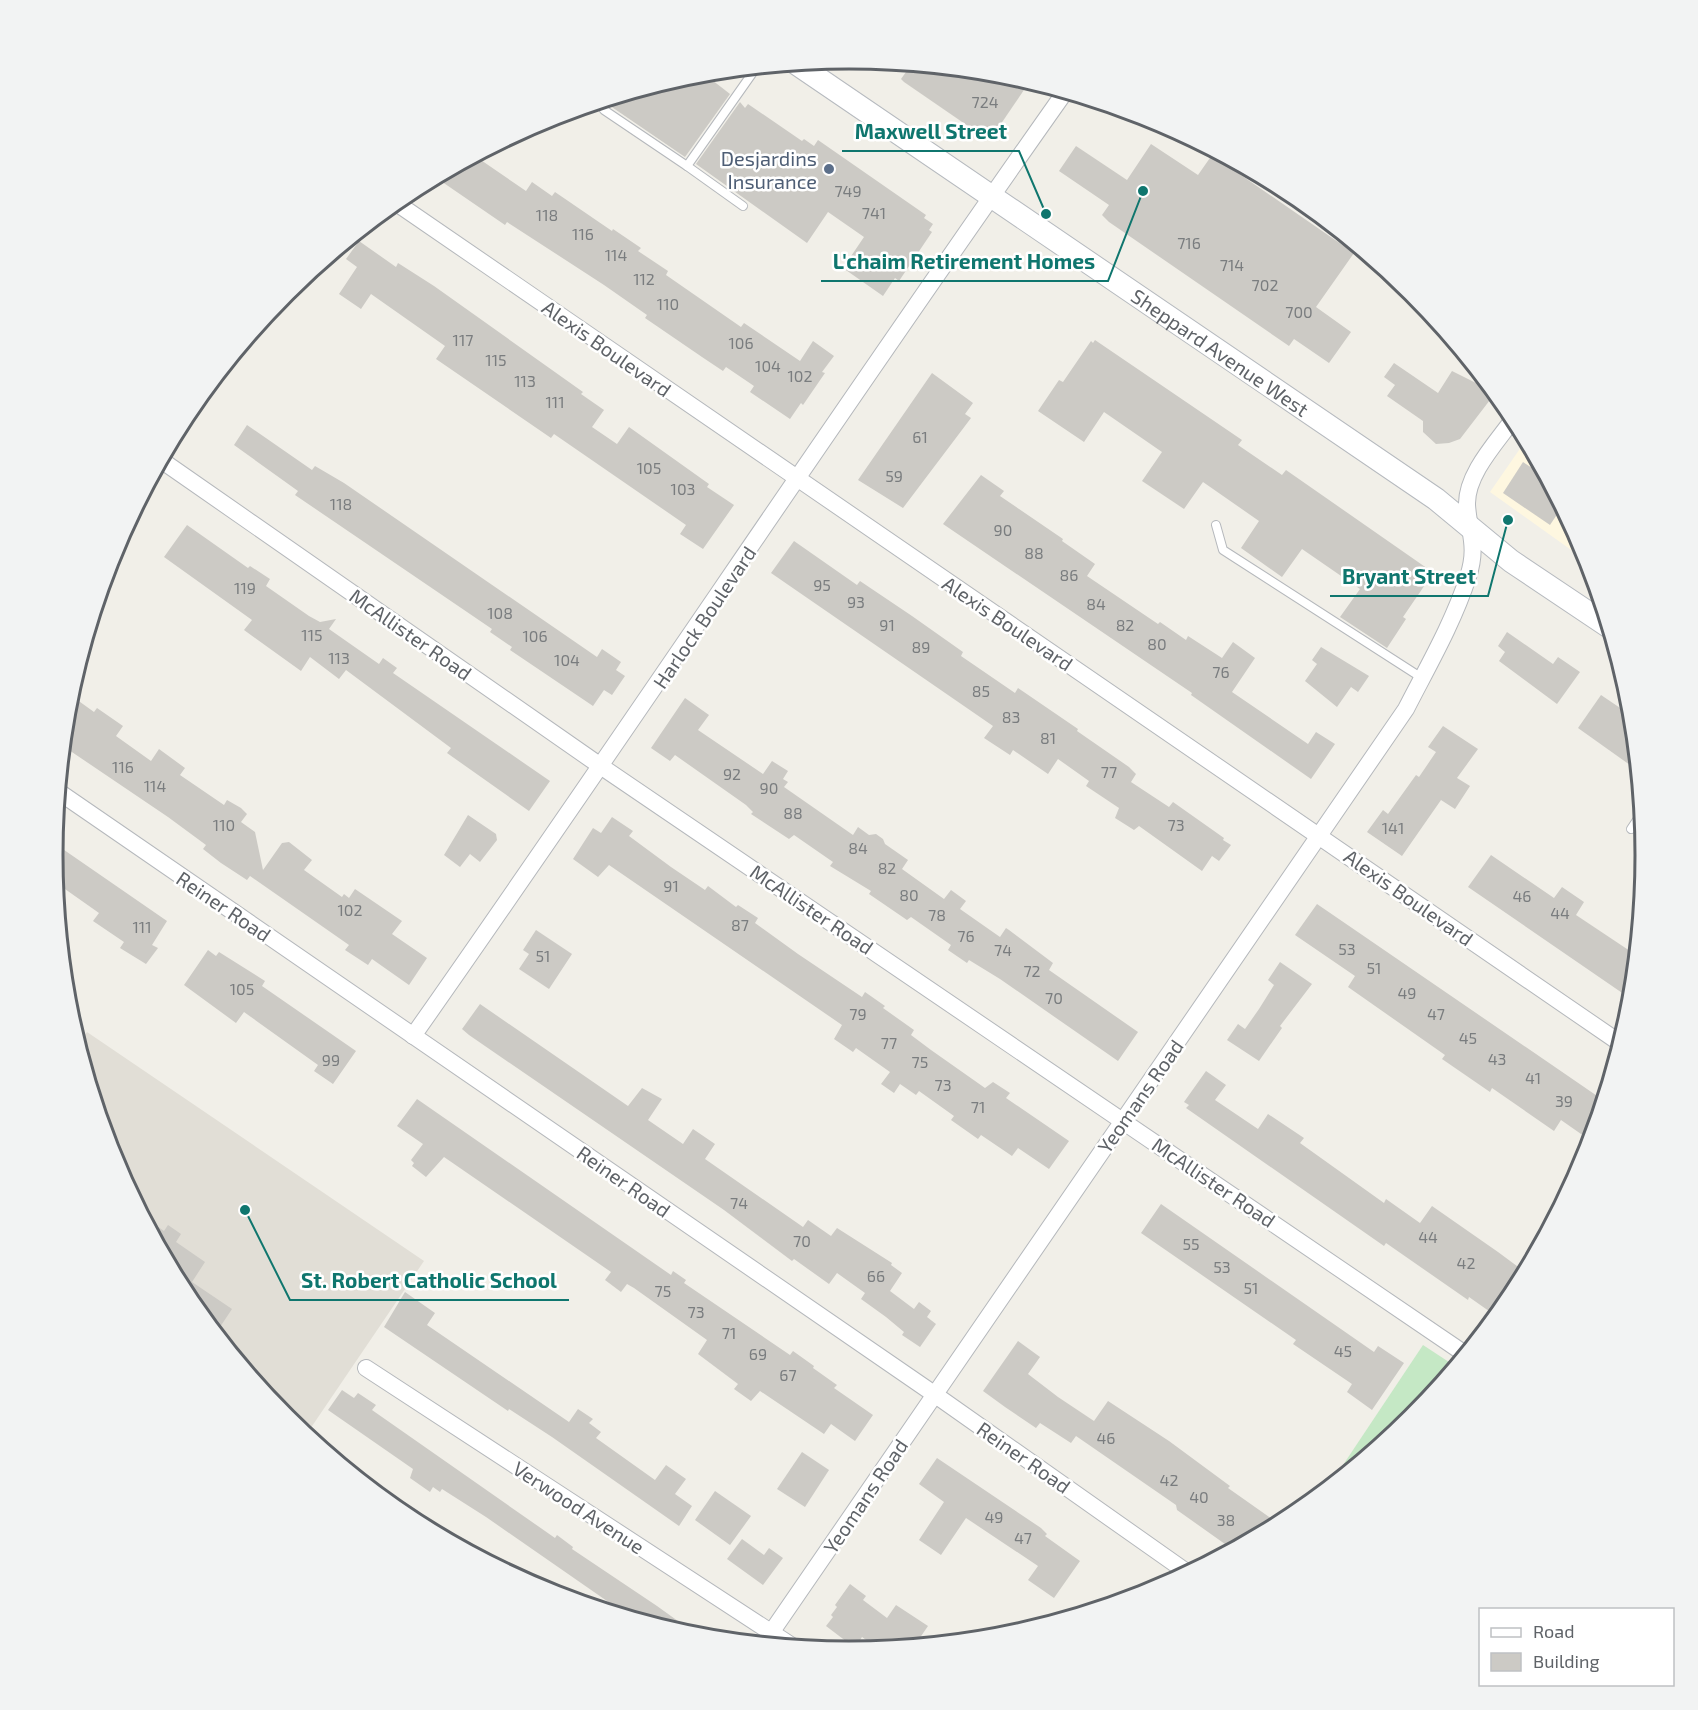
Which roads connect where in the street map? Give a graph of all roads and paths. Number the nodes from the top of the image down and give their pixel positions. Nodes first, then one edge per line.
1 (807, 71) edge
2 (751, 76) edge
3 (1060, 99) edge
4 (604, 110) dead end
5 (687, 166) junction
6 (992, 196) junction
7 (743, 206) dead end
8 (403, 208) edge
9 (1508, 427) edge
10 (167, 464) edge
11 (797, 480) junction
12 (1216, 525) dead end
13 (1471, 529) junction
14 (1599, 621) edge
15 (1422, 678) junction
16 (602, 767) junction
17 (66, 797) edge
18 (1634, 825) edge
19 (1631, 829) dead end
20 (1321, 836) junction
21 (413, 1036) junction
22 (1613, 1038) edge
23 (1123, 1120) junction
24 (1459, 1350) edge
25 (366, 1368) dead end
26 (934, 1395) junction
27 (1180, 1568) edge
28 (764, 1636) edge
29 (768, 1636) edge

1 - 6 main road, Sheppard Avenue West
2 - 5 lane
3 - 6 street, Harlock Boulevard
4 - 5 lane
5 - 7 lane
6 - 11 street, Harlock Boulevard
6 - 13 main road, Sheppard Avenue West
8 - 11 street, Alexis Boulevard
9 - 13 street, Yeomans Road
10 - 16 street, McAllister Road
11 - 16 street, Harlock Boulevard
11 - 20 street, Alexis Boulevard
12 - 15 lane
13 - 14 main road, Sheppard Avenue West
13 - 15 street, Yeomans Road
15 - 20 street, Yeomans Road
16 - 21 street, Harlock Boulevard
16 - 23 street, McAllister Road
17 - 21 street, Reiner Road
18 - 19 lane
20 - 22 street, Alexis Boulevard
20 - 23 street, Yeomans Road
21 - 26 street, Reiner Road
23 - 24 street, McAllister Road
23 - 26 street, Yeomans Road
25 - 28 street, Verwood Avenue
26 - 27 street, Reiner Road
26 - 29 street, Yeomans Road

